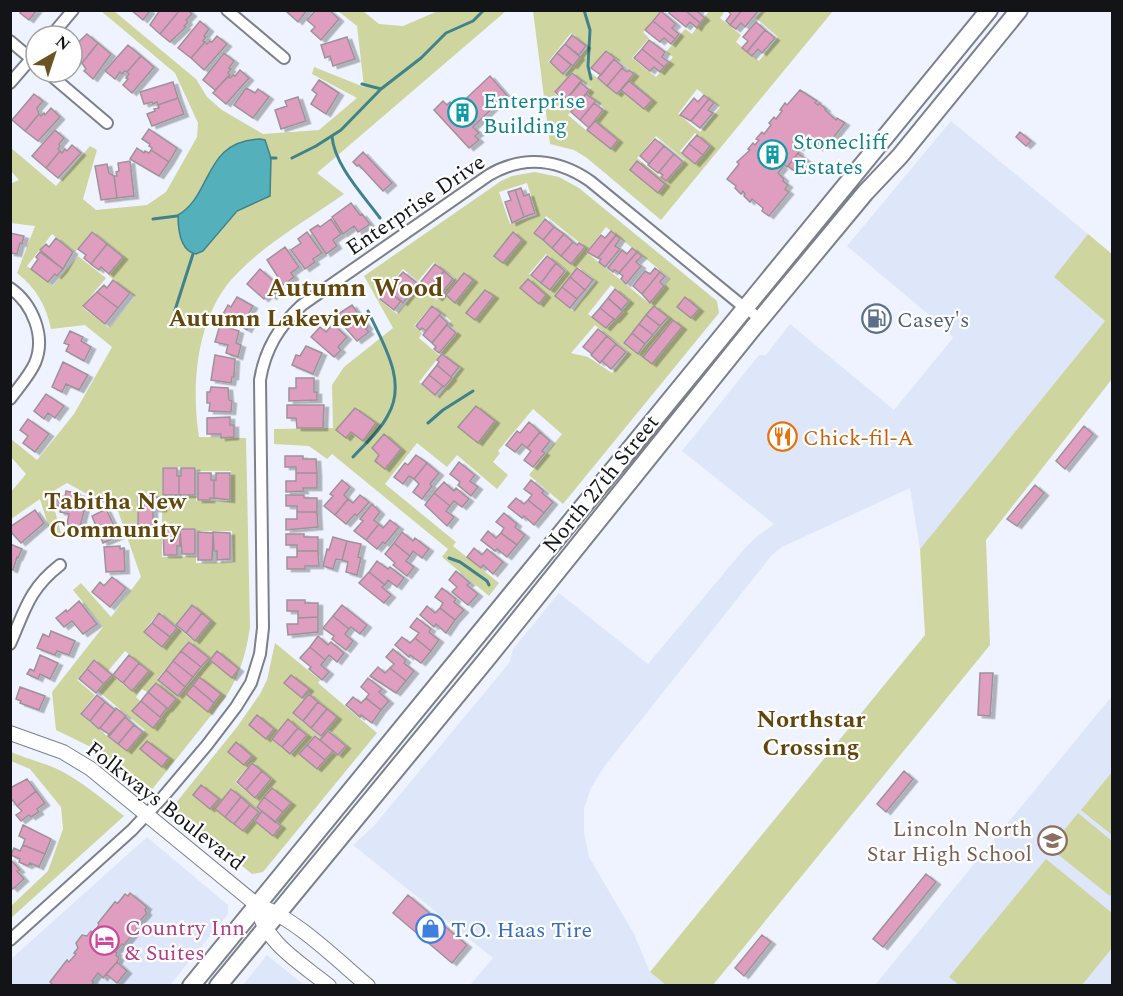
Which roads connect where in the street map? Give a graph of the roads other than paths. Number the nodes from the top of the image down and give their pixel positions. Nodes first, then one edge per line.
1 (73, 10) edge
2 (227, 10) edge
3 (988, 10) edge
4 (1018, 10) edge
5 (61, 24) edge
6 (10, 41) edge
7 (24, 51) edge
8 (284, 58) dead end
9 (24, 68) edge
10 (10, 83) edge
11 (61, 84) edge
12 (107, 123) dead end
13 (10, 288) edge
14 (745, 308) junction
15 (757, 323) junction
16 (10, 399) edge
17 (60, 565) dead end
18 (10, 644) edge
19 (10, 733) edge
20 (148, 813) junction
21 (257, 905) junction
22 (277, 913) junction
23 (265, 928) junction
24 (10, 940) edge
25 (191, 986) edge
26 (218, 986) edge
27 (329, 986) edge
28 (368, 986) edge

1 - 5 street
2 - 8 street
3 - 14 main road, North 27th Street
4 - 15 main road, North 27th Street
6 - 7 street
9 - 10 street
11 - 12 street
13 - 16 street
14 - 15 street, Enterprise Drive
14 - 20 street, Enterprise Drive
14 - 21 main road, North 27th Street
15 - 22 main road, North 27th Street
17 - 18 street
19 - 20 street, Folkways Boulevard
20 - 21 street, Folkways Boulevard
20 - 24 street, Enterprise Drive
21 - 22 street, Folkways Boulevard
21 - 23 street
21 - 25 main road, North 27th Street
22 - 23 main road, North 27th Street
22 - 28 street, Folkways Boulevard
23 - 26 main road, North 27th Street
23 - 27 street

